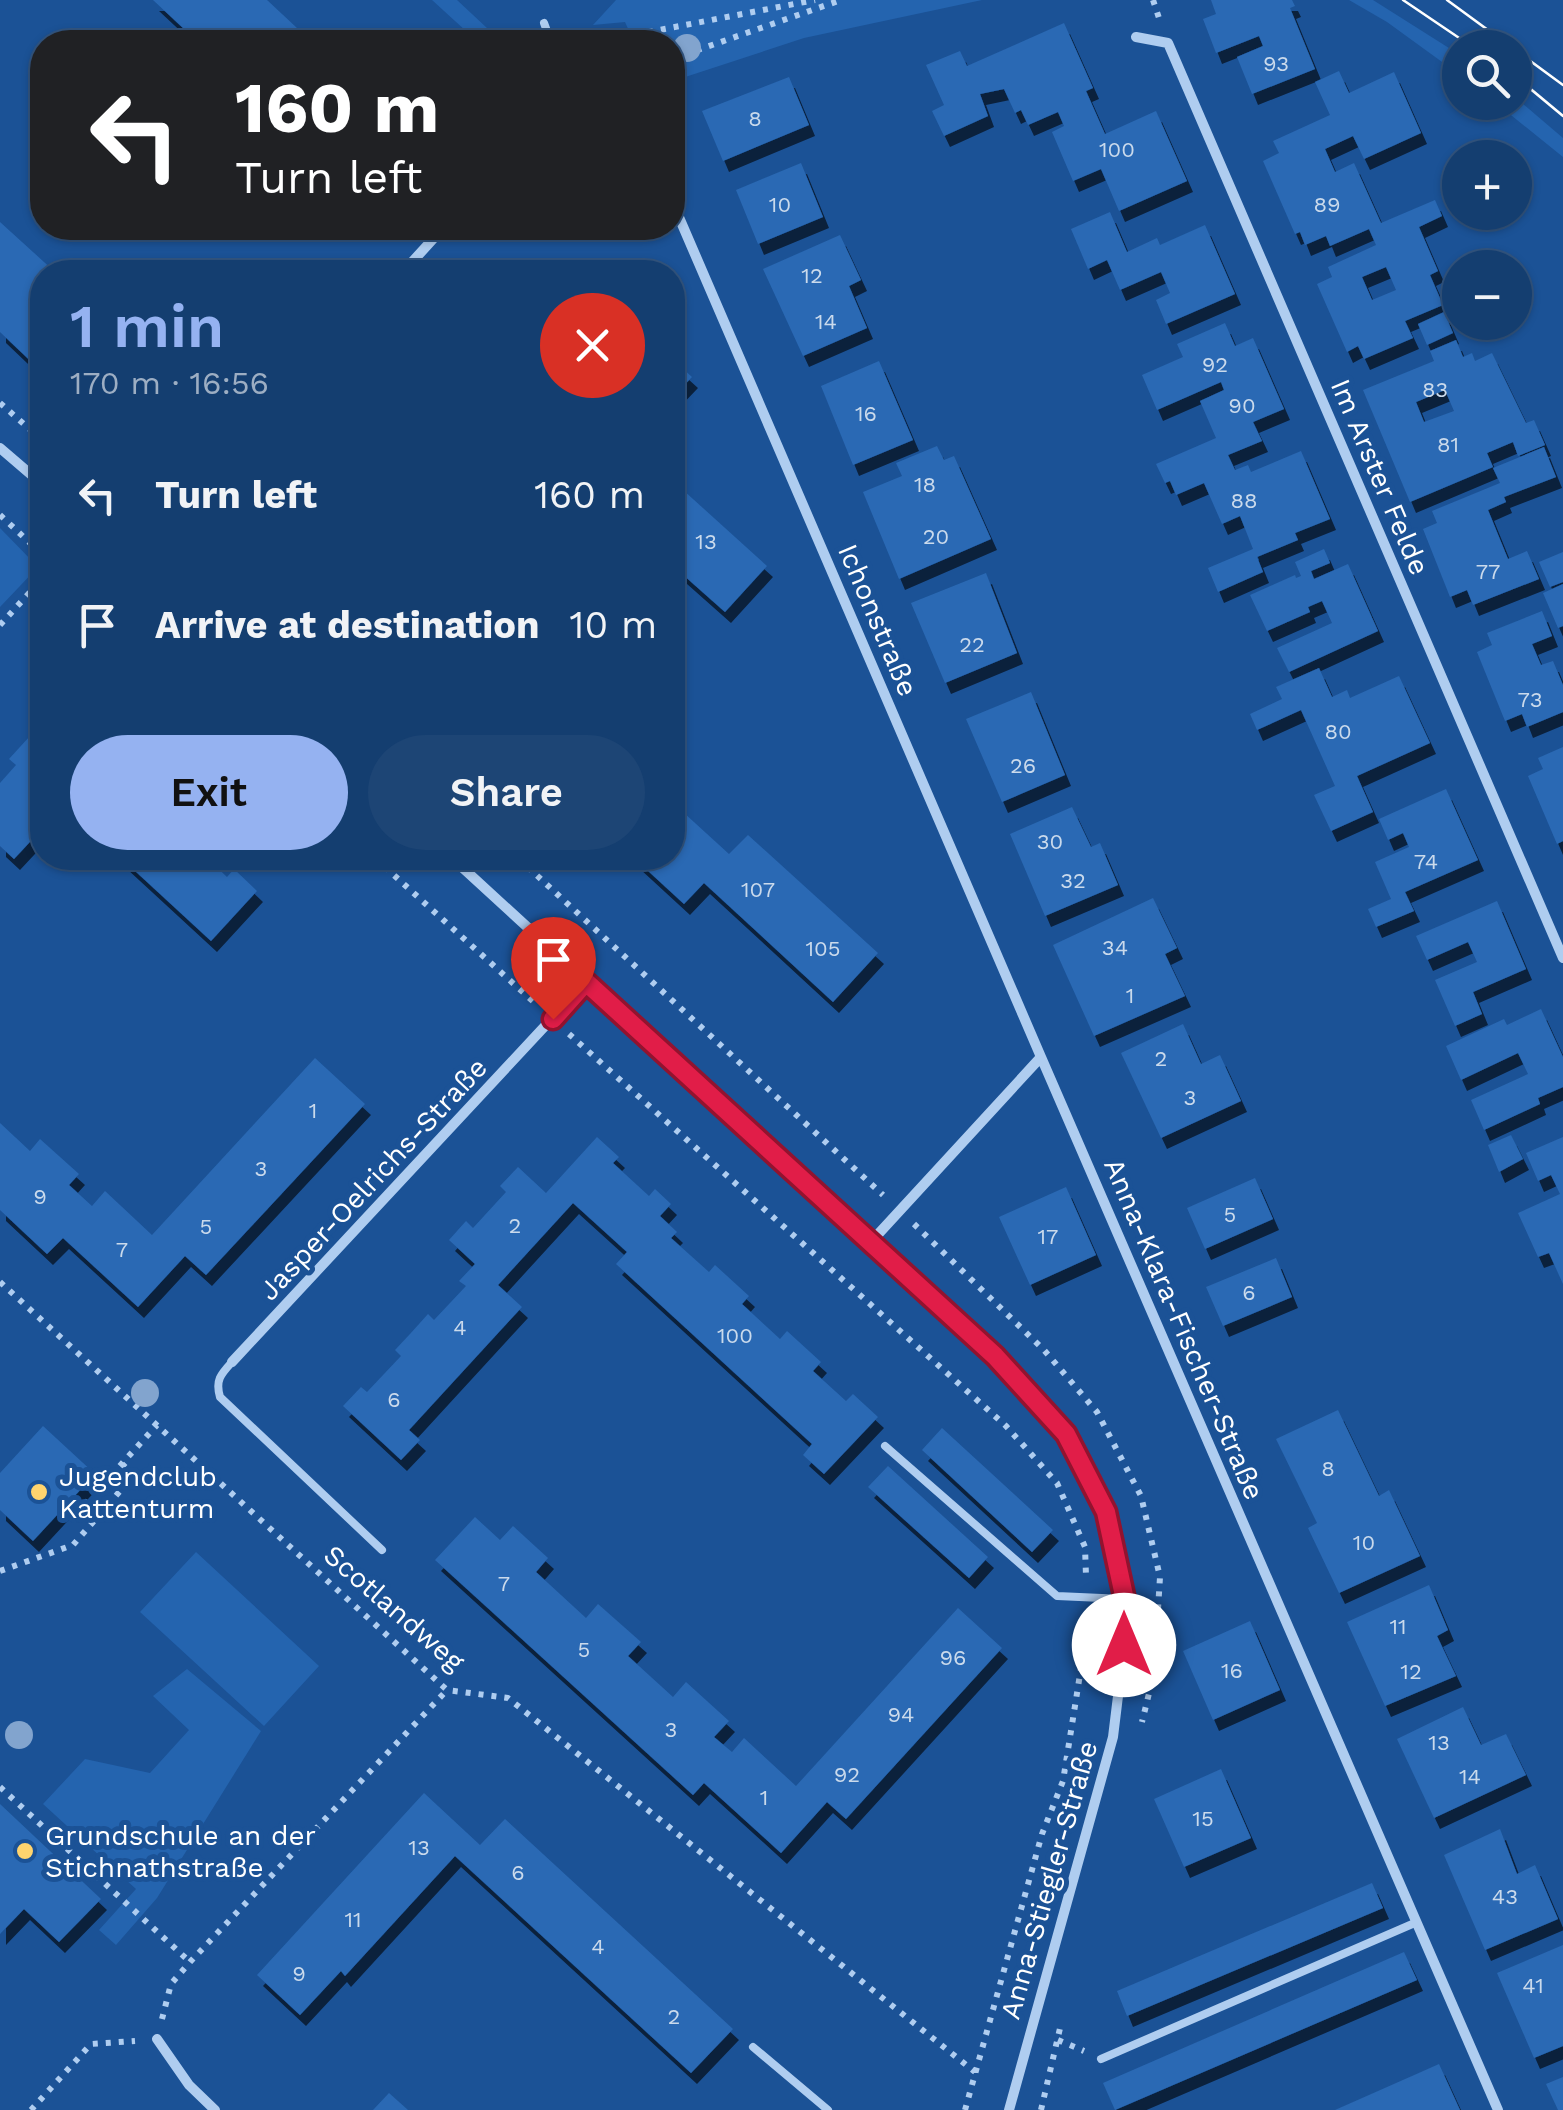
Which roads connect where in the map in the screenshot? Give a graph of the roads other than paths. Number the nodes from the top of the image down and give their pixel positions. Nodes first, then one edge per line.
1 (544, 23) dead end
2 (547, 30) edge
3 (1136, 37) dead end
4 (685, 231) edge
5 (433, 240) edge
6 (414, 260) edge
7 (0, 448) edge
8 (30, 474) edge
9 (465, 870) edge
10 (1563, 958) edge
11 (586, 982) junction
12 (1041, 1057) junction
13 (870, 1242) junction
14 (232, 1362) joint
15 (885, 1446) dead end
16 (382, 1550) dead end
17 (1124, 1599) junction
18 (1417, 1922) junction
19 (157, 2040) road end
20 (753, 2047) dead end
21 (1102, 2059) dead end
22 (215, 2110) edge
23 (828, 2110) edge
24 (1008, 2110) edge
25 (1498, 2110) edge

1 - 2 lane
3 - 10 street, Im Arster Felde
4 - 12 street, Ichonstraße
5 - 6 street
7 - 8 street
9 - 11 street, Anna-Stiegler-Straße
11 - 13 street, Anna-Stiegler-Straße
11 - 14 street, Jasper-Oelrichs-Straße
12 - 13 street
12 - 18 street, Anna-Klara-Fischer-Straße
13 - 17 street, Anna-Stiegler-Straße
14 - 16 lane
15 - 17 lane
17 - 24 street, Anna-Stiegler-Straße
18 - 21 lane
18 - 25 street, Anna-Klara-Fischer-Straße
19 - 22 street
20 - 23 lane

